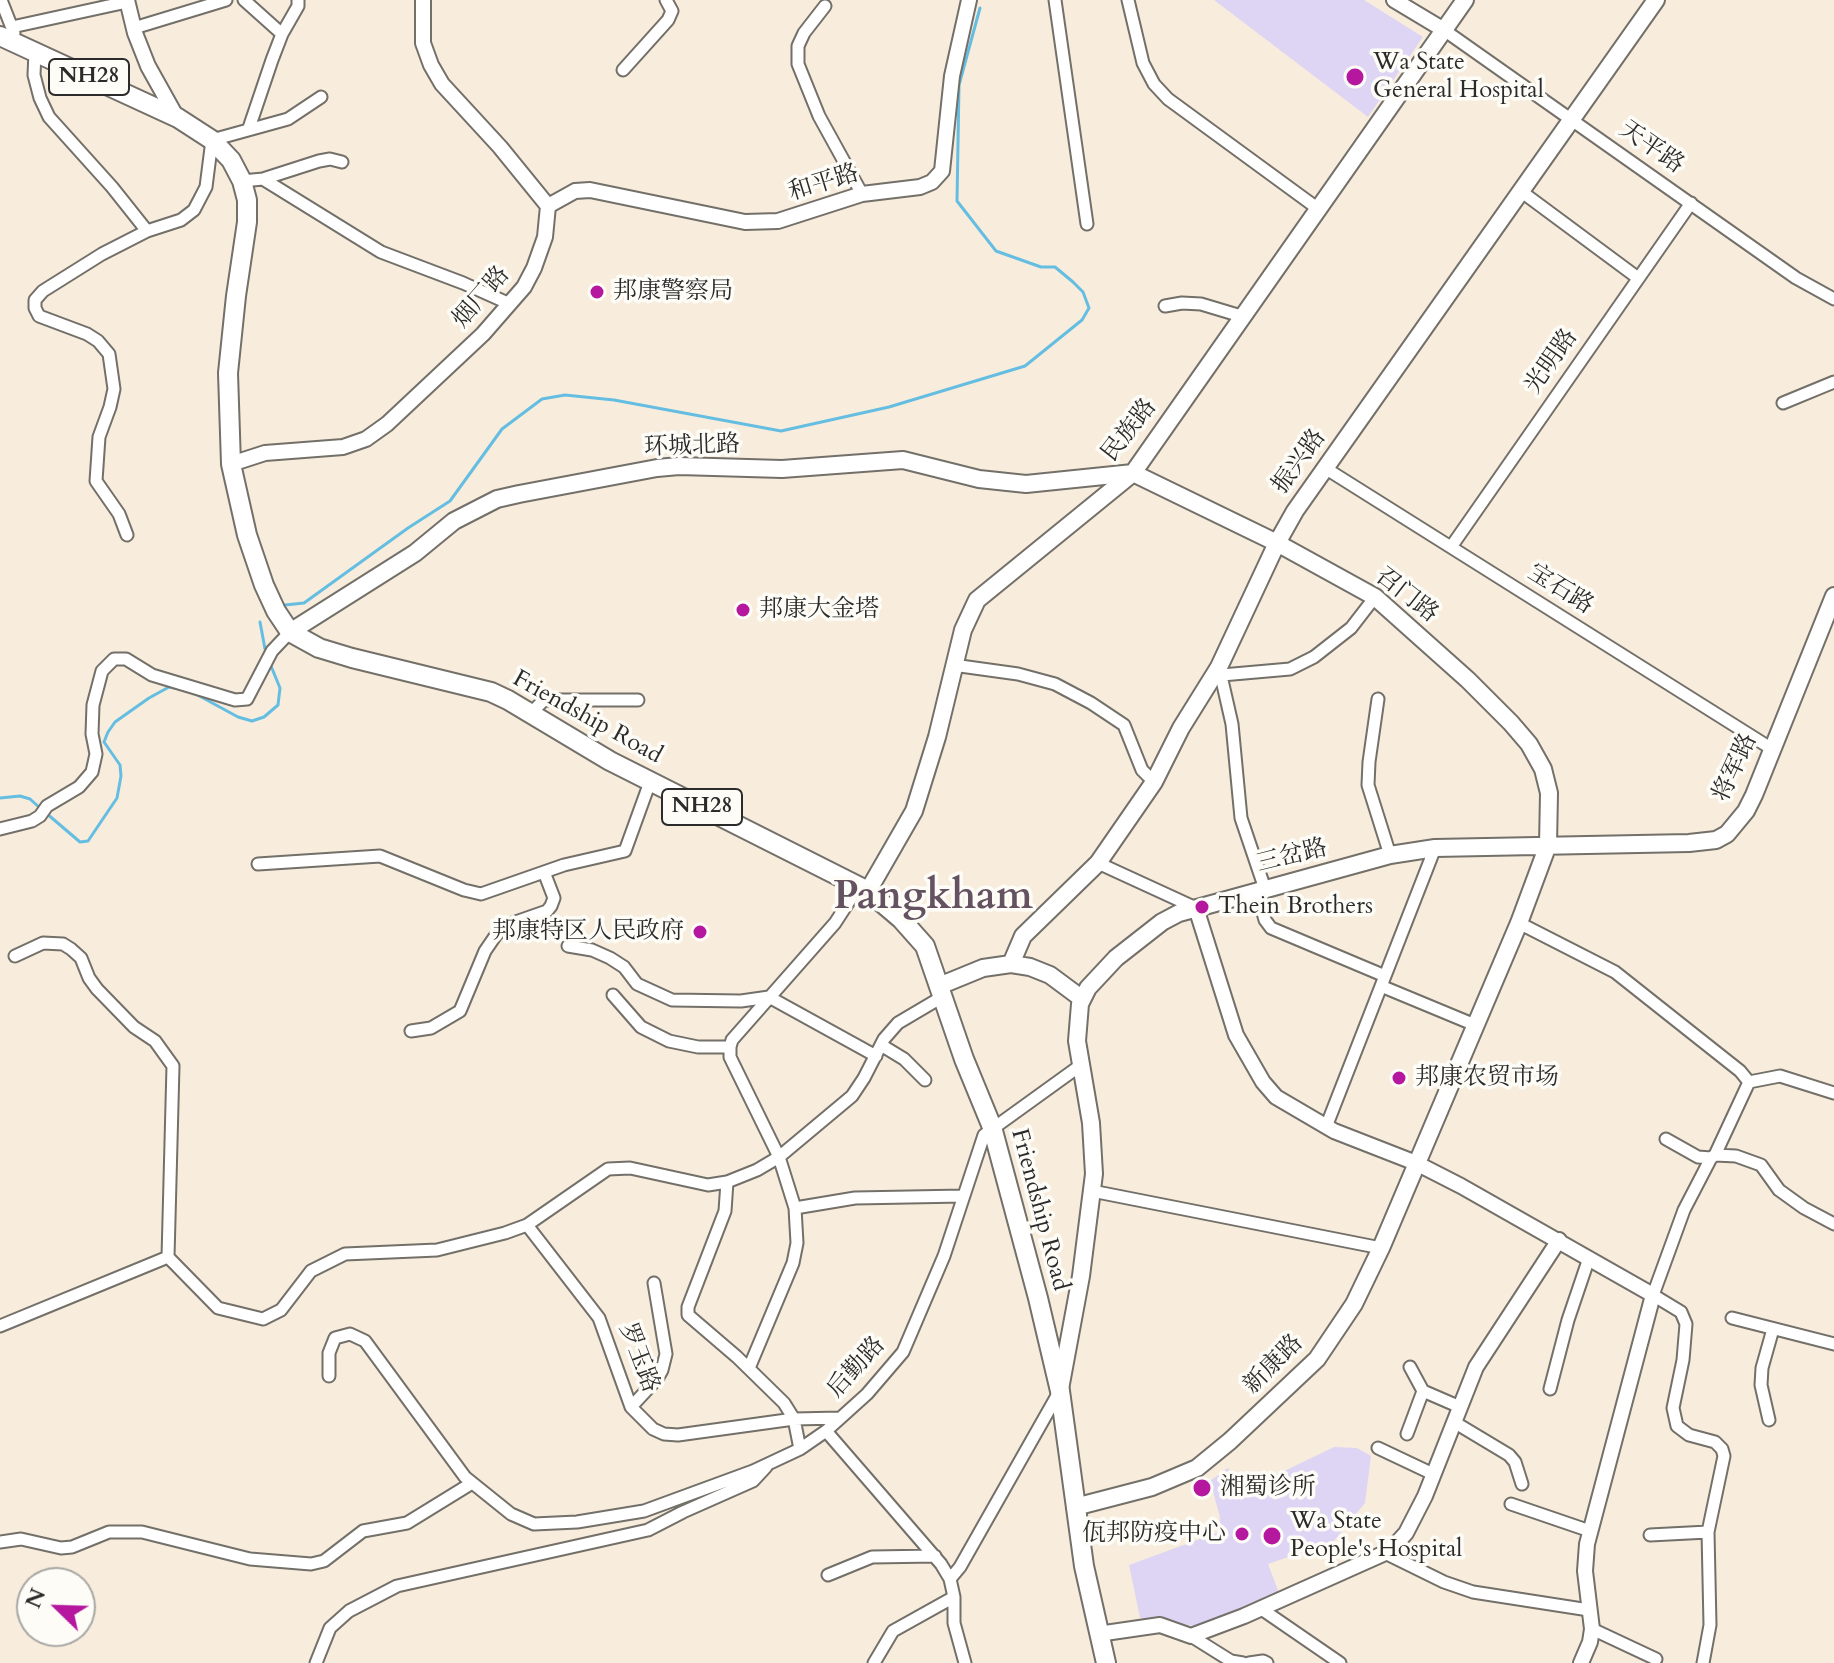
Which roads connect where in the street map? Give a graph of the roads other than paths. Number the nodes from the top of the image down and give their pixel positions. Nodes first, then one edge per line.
1 (1, 0) edge
2 (226, 0) edge
3 (244, 0) edge
4 (298, 0) edge
5 (423, 0) edge
6 (666, 0) edge
7 (969, 0) edge
8 (1055, 0) edge
9 (1128, 0) edge
10 (1394, 0) edge
11 (1465, 0) edge
12 (1656, 0) edge
13 (127, 1) edge
14 (825, 6) dead end
15 (134, 28) junction
16 (1444, 30) junction
17 (6, 32) edge
18 (282, 34) junction
19 (27, 49) junction
20 (623, 70) dead end
21 (321, 97) dead end
22 (178, 118) junction
23 (1573, 120) junction
24 (249, 128) junction
25 (212, 140) junction
26 (342, 162) dead end
27 (263, 179) junction
28 (242, 181) junction
29 (1522, 192) junction
30 (862, 194) junction
31 (1691, 203) junction
32 (548, 206) junction
33 (1317, 208) junction
34 (1087, 224) dead end
35 (147, 231) junction
36 (1638, 278) junction
37 (1834, 299) edge
38 (510, 304) junction
39 (1165, 306) dead end
40 (1241, 316) junction
41 (1834, 382) edge
42 (1783, 403) dead end
43 (231, 464) junction
44 (1325, 468) junction
45 (1133, 473) junction
46 (127, 535) dead end
47 (1277, 543) junction
48 (1451, 547) junction
49 (1834, 596) edge
50 (1375, 597) junction
51 (290, 632) junction
52 (953, 665) junction
53 (1221, 671) junction
54 (1378, 699) dead end
55 (638, 700) dead end
56 (531, 713) junction
57 (1772, 749) junction
58 (650, 782) junction
59 (1154, 782) junction
60 (0, 829) edge
61 (1548, 845) junction
62 (1435, 848) junction
63 (1390, 855) junction
64 (1098, 863) junction
65 (258, 864) dead end
66 (544, 872) junction
67 (863, 889) junction
68 (1261, 890) junction
69 (1196, 908) junction
70 (1519, 923) junction
71 (568, 946) dead end
72 (15, 956) dead end
73 (1011, 964) junction
74 (1383, 981) junction
75 (940, 992) junction
76 (613, 995) dead end
77 (769, 997) junction
78 (1081, 998) junction
79 (1475, 1025) junction
80 (411, 1031) dead end
81 (730, 1047) junction
82 (879, 1050) junction
83 (1081, 1065) junction
84 (925, 1080) dead end
85 (1749, 1082) junction
86 (1834, 1093) edge
87 (992, 1127) junction
88 (1326, 1127) junction
89 (1666, 1139) dead end
90 (779, 1157) junction
91 (1713, 1157) junction
92 (1416, 1163) junction
93 (727, 1182) junction
94 (1092, 1191) junction
95 (963, 1196) junction
96 (795, 1208) junction
97 (1834, 1224) edge
98 (527, 1225) junction
99 (1559, 1240) junction
100 (1381, 1248) junction
101 (168, 1257) junction
102 (1589, 1258) junction
103 (654, 1283) dead end
104 (1653, 1295) junction
105 (1732, 1318) dead end
106 (0, 1326) edge
107 (1773, 1329) junction
108 (1834, 1344) edge
109 (1410, 1367) dead end
110 (749, 1368) junction
111 (329, 1376) dead end
112 (1550, 1389) dead end
113 (1060, 1391) junction
114 (1423, 1391) junction
115 (631, 1407) junction
116 (1460, 1407) junction
117 (841, 1418) junction
118 (794, 1419) junction
119 (1769, 1420) dead end
120 (1454, 1422) junction
121 (826, 1431) junction
122 (1407, 1434) dead end
123 (1378, 1448) dead end
124 (800, 1449) junction
125 (768, 1463) junction
126 (1433, 1474) junction
127 (472, 1483) junction
128 (1522, 1484) dead end
129 (1511, 1504) dead end
130 (1075, 1507) junction
131 (1590, 1531) junction
132 (1708, 1532) junction
133 (1650, 1535) dead end
134 (0, 1542) edge
135 (1385, 1553) junction
136 (935, 1556) junction
137 (828, 1575) dead end
138 (950, 1579) junction
139 (954, 1597) junction
140 (1260, 1608) junction
141 (1589, 1610) junction
142 (1592, 1629) junction
143 (1098, 1634) junction
144 (1191, 1636) junction
145 (1656, 1659) dead end
146 (1101, 1661) edge
147 (316, 1663) edge
148 (874, 1663) edge
149 (965, 1663) edge
150 (1243, 1663) edge
151 (1249, 1663) edge
152 (1267, 1663) edge
153 (1340, 1663) edge
154 (1581, 1663) edge
155 (1703, 1663) edge

1 - 17 street
2 - 15 street
3 - 18 street
4 - 18 street
5 - 32 street
6 - 20 street
7 - 30 street, 和平路
8 - 34 street
9 - 33 street
10 - 16 street
11 - 16 main road, 民族路
12 - 23 main road, 振兴路
13 - 15 street
13 - 17 street
14 - 30 street
15 - 22 street
16 - 23 street, 天平路
16 - 33 main road, 民族路
17 - 19 highway, NH28
18 - 24 street
19 - 22 highway, NH28
19 - 35 street
21 - 24 street
22 - 25 highway, NH28
23 - 29 main road, 振兴路
23 - 31 street, 天平路
24 - 25 street
25 - 28 highway, NH28
25 - 35 street
26 - 27 street
27 - 28 street
27 - 38 street
28 - 43 highway, NH28
29 - 36 street
29 - 44 main road, 振兴路
30 - 32 street, 和平路
31 - 36 street, 光明路
31 - 37 street, 天平路
32 - 38 street, 烟厂路
33 - 40 main road, 民族路
35 - 46 street
36 - 48 street, 光明路
38 - 43 street, 烟厂路
39 - 40 street
40 - 45 main road, 民族路
41 - 42 street
43 - 51 highway, NH28
44 - 47 main road, 振兴路
44 - 48 street, 宝石路
45 - 47 main road, 召门路
45 - 51 main road, 环城北路
45 - 52 main road, 民族路
47 - 50 main road, 召门路
47 - 53 main road, 振兴路
48 - 57 street, 宝石路
49 - 57 main road, 将军路
50 - 53 street
50 - 61 main road, 召门路
51 - 56 highway, Friendship Road / NH28
51 - 60 street
52 - 59 street
52 - 67 main road, 民族路
53 - 59 main road, 振兴路
53 - 68 street
54 - 63 street
55 - 56 street
56 - 58 highway, Friendship Road / NH28
57 - 61 main road, 将军路
58 - 66 street
58 - 67 highway, Friendship Road / NH28
59 - 64 main road, 振兴路
61 - 62 main road, 三岔路
61 - 70 main road, 新康路
62 - 63 main road, 三岔路
62 - 74 street
63 - 68 main road, 三岔路
64 - 69 street
64 - 73 main road, 振兴路
65 - 66 street
66 - 80 street
67 - 75 highway, Friendship Road / NH28
67 - 77 street
68 - 69 main road, 三岔路
68 - 74 street
69 - 78 main road, 三岔路
69 - 88 street
70 - 79 main road, 新康路
70 - 85 street
71 - 77 street
72 - 101 street
73 - 75 main road
73 - 78 main road
74 - 79 street
74 - 88 street
75 - 82 street
75 - 87 highway, Friendship Road / NH28
76 - 81 street
77 - 81 street
77 - 82 street
78 - 83 main road
79 - 92 main road, 新康路
81 - 90 street
82 - 84 street
82 - 90 street
83 - 87 street, 后勤路
83 - 94 main road
85 - 86 street
85 - 91 street
87 - 95 street, 后勤路
87 - 113 highway, Friendship Road / NH28
88 - 92 street
89 - 91 street
90 - 93 street
90 - 96 street
91 - 97 street
91 - 104 street
92 - 99 street
92 - 100 main road, 新康路
93 - 98 street
93 - 110 street
94 - 100 street
94 - 113 main road
95 - 96 street
95 - 117 street, 后勤路
96 - 110 street
98 - 101 street
98 - 115 street, 罗玉路
99 - 102 street
99 - 116 street
100 - 130 main road, 新康路
101 - 106 street
102 - 104 street
102 - 112 street
103 - 115 street
104 - 131 street
104 - 132 street
105 - 107 street
107 - 108 street
107 - 119 street
109 - 114 street
110 - 118 street
111 - 127 street
113 - 130 highway, Friendship Road / NH28
113 - 138 street
114 - 116 street
114 - 122 street
115 - 118 street, 罗玉路
116 - 120 street
117 - 118 street, 罗玉路
117 - 121 street, 后勤路
118 - 124 street
120 - 126 street
120 - 128 street
121 - 124 street
121 - 136 street, 后勤路
123 - 126 street
124 - 125 street
125 - 127 street
125 - 147 street
126 - 135 street
127 - 134 street
129 - 131 street
130 - 143 highway, Friendship Road / NH28
131 - 141 street
132 - 133 street
132 - 155 street
135 - 140 street
135 - 141 street
136 - 137 street
136 - 138 street, 后勤路
138 - 139 street, 后勤路
139 - 148 street
139 - 149 street, 后勤路
140 - 144 street
140 - 153 street
141 - 142 street
142 - 145 street
142 - 154 street
143 - 144 street
143 - 146 highway, Friendship Road / NH28
144 - 150 street
151 - 152 street

